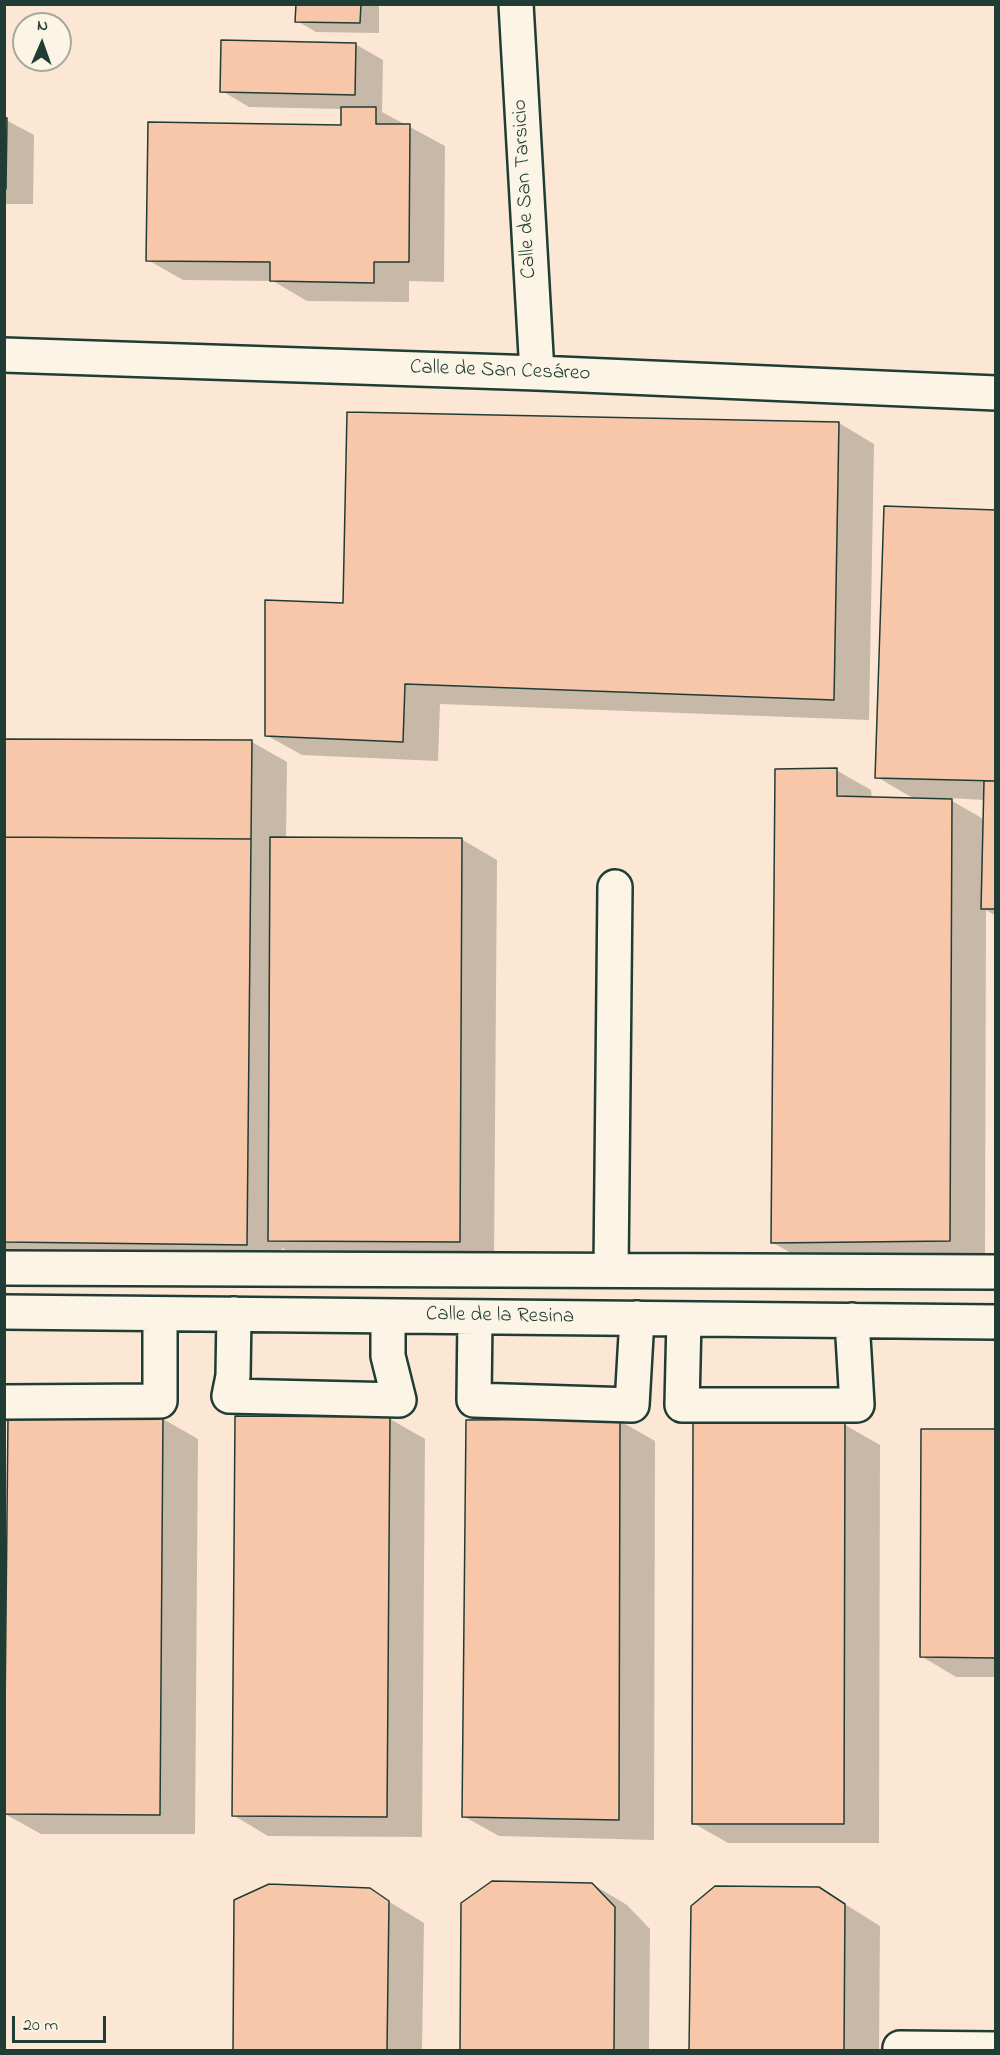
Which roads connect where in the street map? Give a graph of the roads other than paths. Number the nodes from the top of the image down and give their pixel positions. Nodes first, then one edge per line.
1 (516, 4) edge
2 (4, 355) edge
3 (537, 373) junction
4 (996, 393) edge
5 (615, 887) dead end
6 (4, 1268) edge
7 (611, 1270) junction
8 (996, 1272) edge
9 (4, 1312) edge
10 (160, 1314) junction
11 (234, 1314) junction
12 (388, 1316) junction
13 (475, 1317) junction
14 (637, 1318) junction
15 (684, 1319) junction
16 (852, 1320) junction
17 (996, 1322) edge
18 (4, 1402) edge
19 (996, 2049) edge
20 (900, 2050) edge

1 - 3 street, Calle de San Tarsicio
2 - 3 street, Calle de San Cesáreo
3 - 4 street, Calle de San Cesáreo
5 - 7 street
6 - 7 street
7 - 8 street
9 - 10 street, Calle de la Resina
10 - 11 street, Calle de la Resina
10 - 18 street
11 - 12 street, Calle de la Resina
11 - 12 street
12 - 13 street, Calle de la Resina
13 - 14 street, Calle de la Resina
13 - 14 street
14 - 15 street, Calle de la Resina
15 - 16 street, Calle de la Resina
15 - 16 street
16 - 17 street, Calle de la Resina
19 - 20 street

